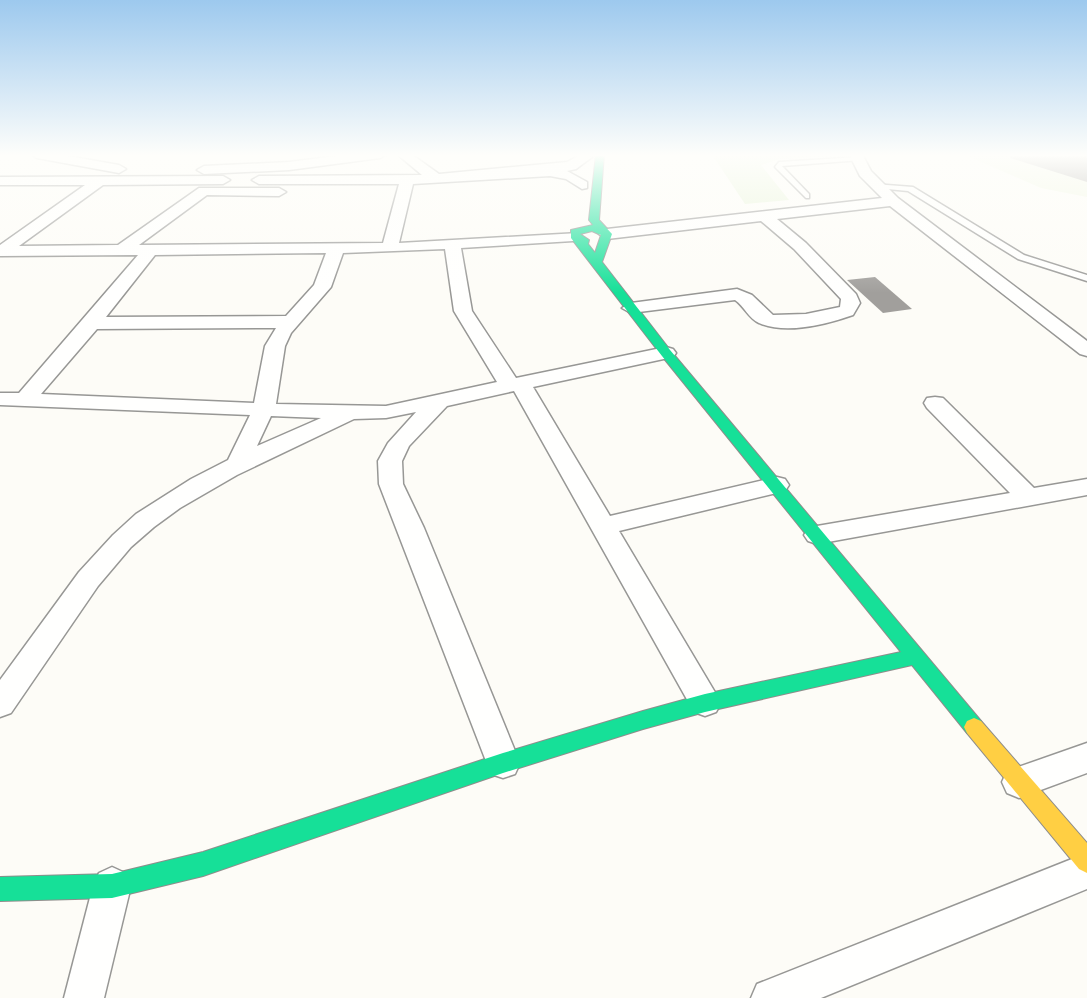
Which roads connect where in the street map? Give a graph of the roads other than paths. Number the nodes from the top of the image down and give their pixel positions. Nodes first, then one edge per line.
1 (72, 201) edge
2 (191, 201) edge
3 (402, 201) edge
4 (593, 201) edge
5 (893, 201) joint
6 (929, 201) edge
7 (763, 215) junction
8 (576, 232) junction
9 (605, 234) junction
10 (452, 245) junction
11 (390, 248) junction
12 (336, 249) junction
13 (122, 250) junction
14 (150, 250) junction
15 (1, 251) edge
16 (597, 261) junction
17 (1087, 278) edge
18 (631, 308) junction
19 (291, 322) junction
20 (92, 323) junction
21 (1087, 350) edge
22 (666, 353) junction
23 (516, 385) junction
24 (441, 398) junction
25 (0, 399) edge
26 (25, 400) junction
27 (935, 403) dead end
28 (264, 409) junction
29 (349, 413) junction
30 (237, 465) junction
31 (777, 485) junction
32 (1087, 487) edge
33 (1030, 499) junction
34 (605, 526) junction
35 (817, 535) junction
36 (915, 657) junction
37 (705, 703) junction
38 (0, 704) edge
39 (1087, 758) edge
40 (503, 763) junction
41 (1019, 782) junction
42 (1087, 861) edge
43 (1087, 871) edge
44 (112, 886) junction
45 (0, 889) edge
46 (84, 998) edge
47 (771, 998) edge

1 - 15 street
2 - 13 street
3 - 11 street
4 - 9 main road
5 - 7 street
5 - 21 street
6 - 17 lane
7 - 9 street
7 - 18 street
8 - 9 main road
8 - 10 street
8 - 16 main road
9 - 16 main road
10 - 11 street
10 - 23 street
11 - 12 street
12 - 14 street
12 - 19 street
13 - 14 street
13 - 15 street
14 - 20 street
16 - 18 main road
18 - 22 main road
19 - 20 street
19 - 28 street
20 - 26 street
22 - 23 street
22 - 31 main road
23 - 24 street
23 - 34 street
24 - 29 street
24 - 40 street
25 - 26 street
26 - 28 street
27 - 33 street
28 - 29 street
28 - 30 street
29 - 30 street
30 - 38 street
31 - 34 street
31 - 35 main road
32 - 33 street
33 - 35 street
34 - 37 street
35 - 36 main road
36 - 37 main road
36 - 41 main road
37 - 40 main road
39 - 41 street
40 - 44 main road
41 - 42 main road
43 - 47 street
44 - 45 main road
44 - 46 street

